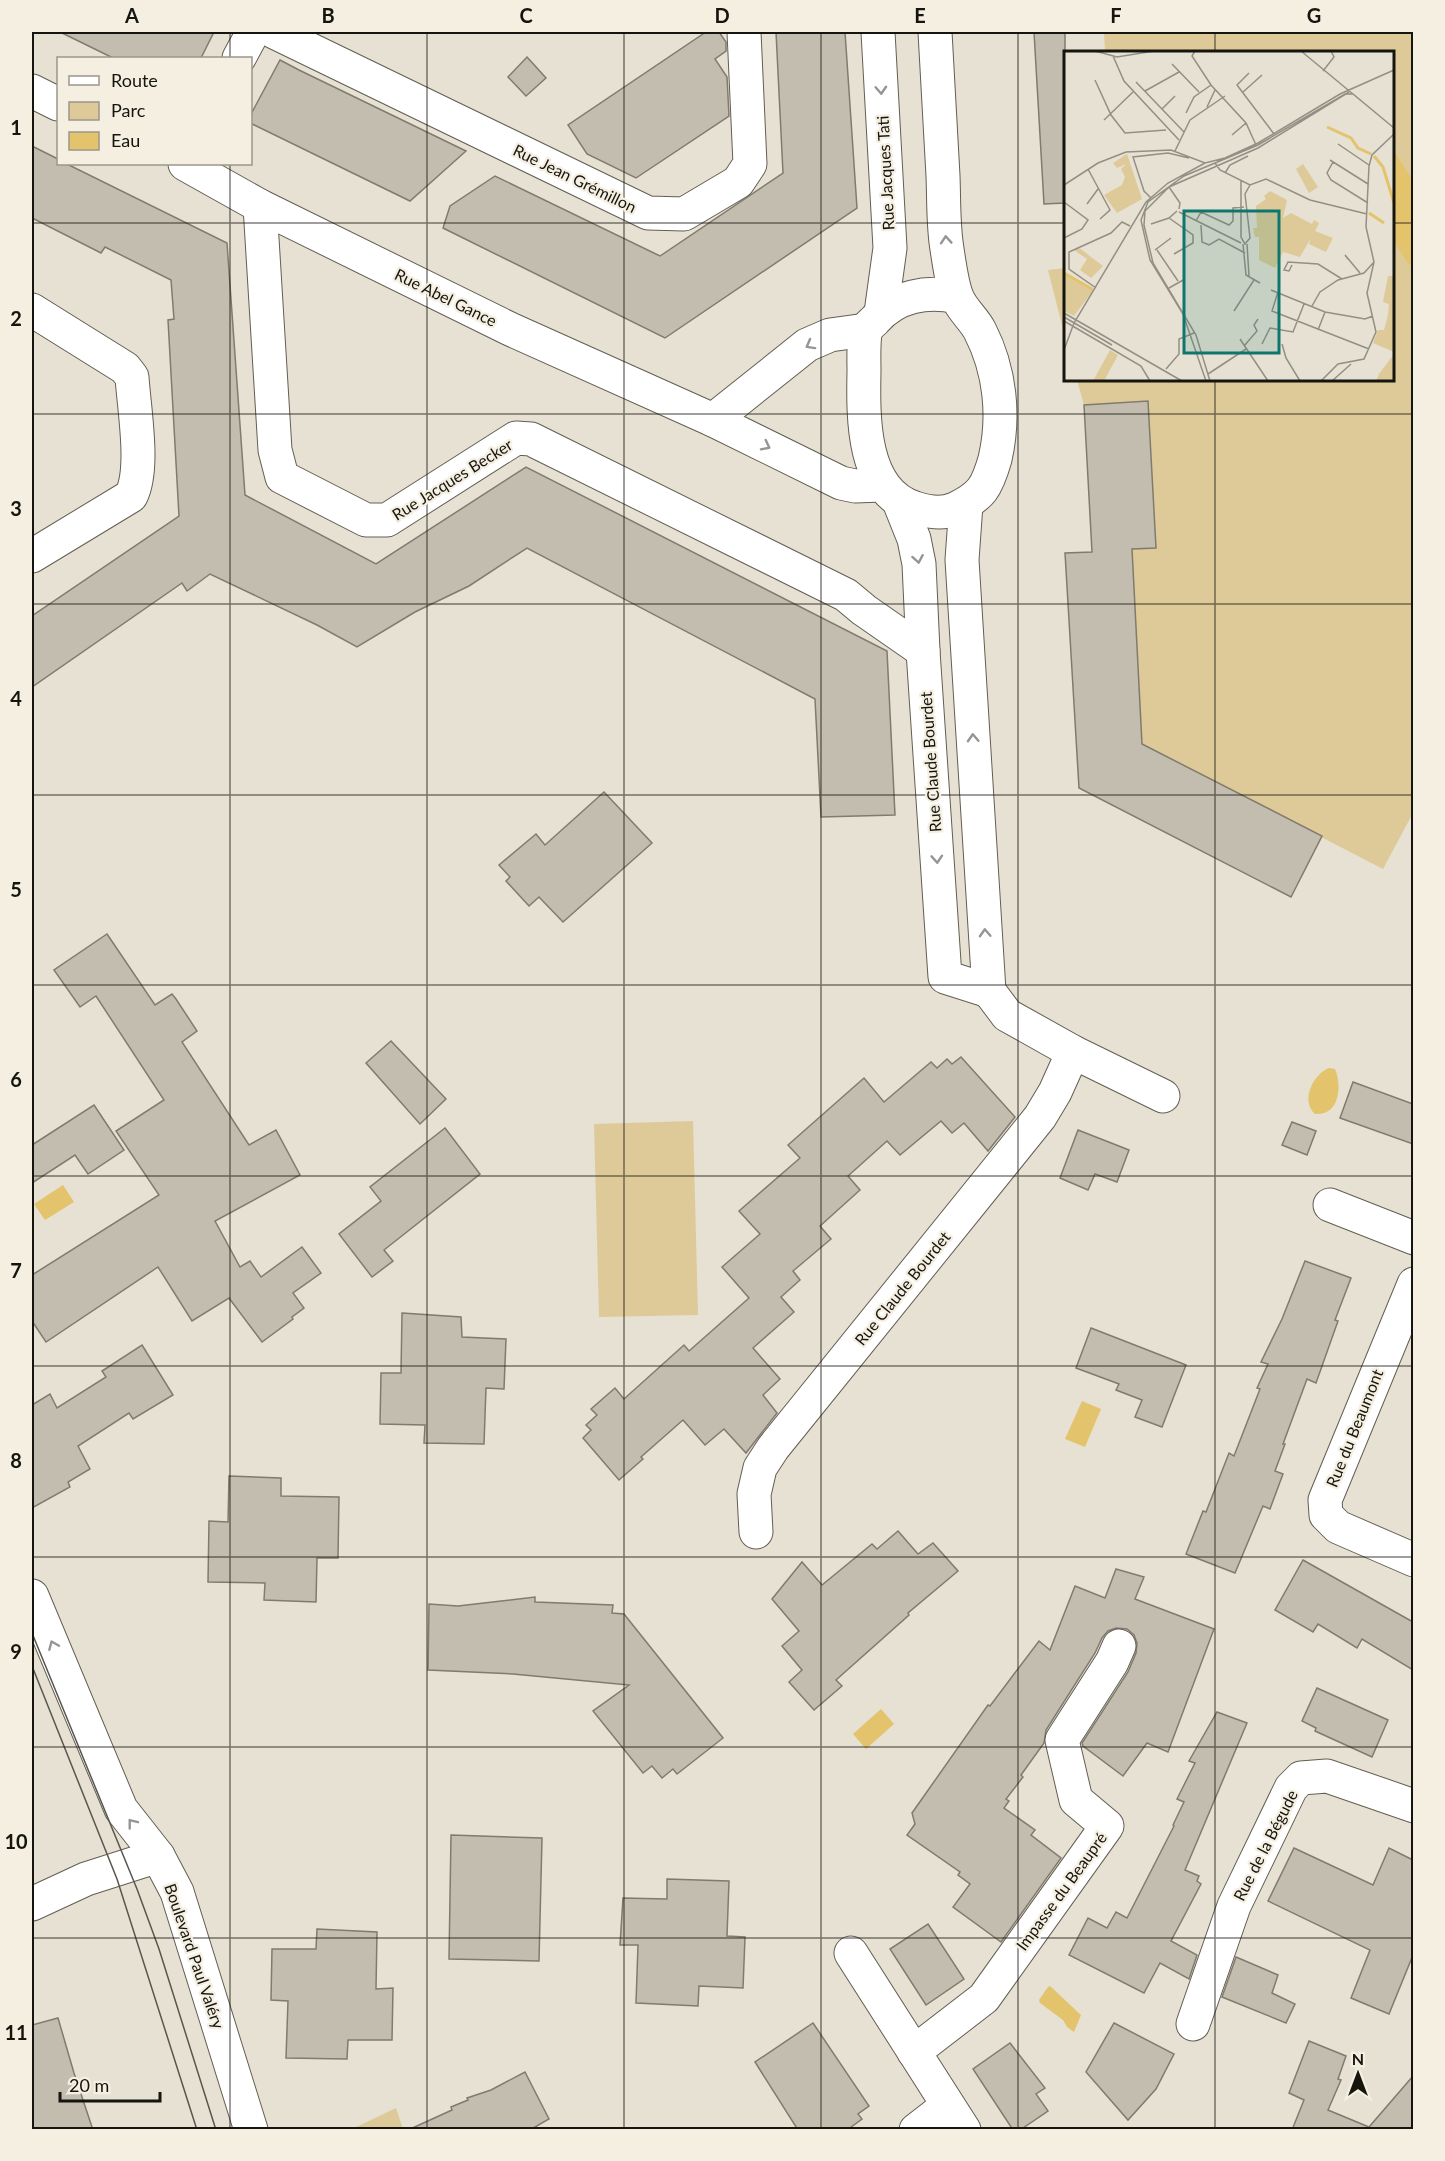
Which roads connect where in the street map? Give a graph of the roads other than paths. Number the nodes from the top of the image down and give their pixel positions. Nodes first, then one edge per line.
1 (253, 32) edge
2 (274, 32) edge
3 (744, 32) edge
4 (878, 32) edge
5 (935, 32) edge
6 (240, 57) edge
7 (32, 91) edge
8 (57, 104) edge
9 (187, 165) edge
10 (260, 206) junction
11 (957, 297) junction
12 (32, 310) edge
13 (874, 322) junction
14 (713, 420) junction
15 (891, 494) junction
16 (966, 504) junction
17 (32, 556) edge
18 (923, 651) junction
19 (989, 991) junction
20 (1073, 1052) junction
21 (1162, 1096) dead end
22 (1330, 1205) dead end
23 (1413, 1238) edge
24 (1413, 1284) edge
25 (756, 1532) dead end
26 (1413, 1560) edge
27 (32, 1596) edge
28 (1119, 1646) dead end
29 (1413, 1806) edge
30 (158, 1856) junction
31 (32, 1904) edge
32 (851, 1953) dead end
33 (1192, 2024) dead end
34 (914, 2052) junction
35 (955, 2118) edge
36 (251, 2130) edge
37 (916, 2130) edge

1 - 6 street
2 - 3 street, Rue Jean Grémillon
4 -> 13 street, Rue Jacques Tati
11 -> 5 street
7 - 8 street
9 - 10 street, Rue Abel Gance
10 - 14 street, Rue Abel Gance
10 - 18 street, Rue Jacques Becker
11 - 13 street
11 - 16 street
12 - 17 street
13 -> 14 street
13 - 15 street, Rue Jacques Tati
14 -> 15 street, Rue Abel Gance
15 - 16 street
15 -> 18 street, Rue Claude Bourdet
19 -> 16 street
18 -> 19 street, Rue Claude Bourdet
19 - 20 street
20 - 21 street
20 - 25 street, Rue Claude Bourdet
22 - 23 street
24 - 26 street, Rue du Beaumont
30 -> 27 street, Boulevard Paul Valéry
28 - 34 street, Impasse du Beaupré
29 - 33 street, Rue de la Bégude
30 - 31 street
30 - 36 street, Boulevard Paul Valéry
32 - 34 street
34 - 35 street
35 - 37 street

